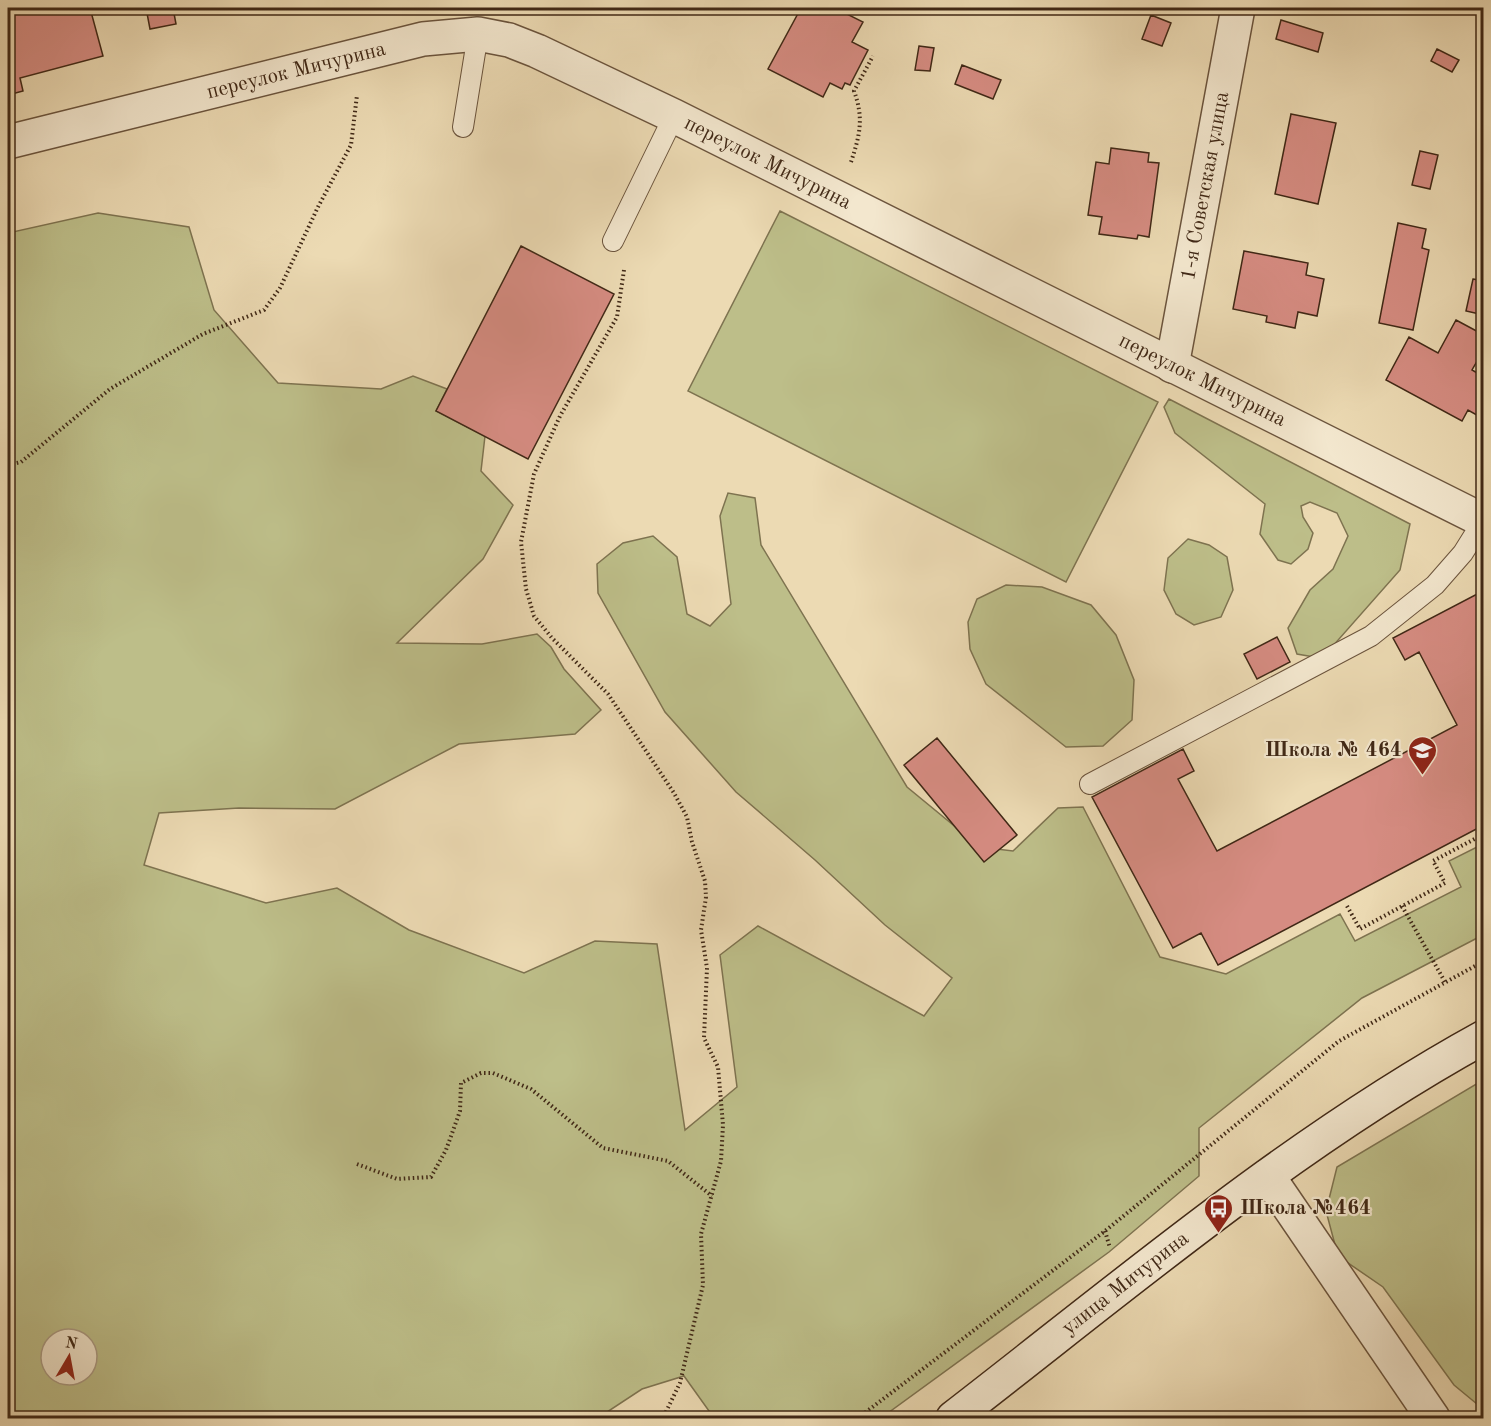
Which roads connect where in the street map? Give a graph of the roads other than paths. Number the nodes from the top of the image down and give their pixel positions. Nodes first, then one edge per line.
1 (1238, 8) edge
2 (478, 21) edge
3 (674, 116) junction
4 (463, 128) dead end
5 (8, 142) edge
6 (613, 241) road end
7 (1172, 366) junction
8 (1483, 521) edge
9 (1090, 784) dead end
10 (1484, 1037) edge
11 (1268, 1176) junction
12 (953, 1419) edge
13 (1433, 1419) edge

1 - 7 street, 1-я Советская улица
2 - 3 street, переулок Мичурина
2 - 4 lane
2 - 5 street, переулок Мичурина
3 - 6 lane
3 - 7 street, переулок Мичурина
7 - 8 street, переулок Мичурина
8 - 9 lane
10 - 11 street, улица Мичурина
11 - 12 street, улица Мичурина
11 - 13 street

